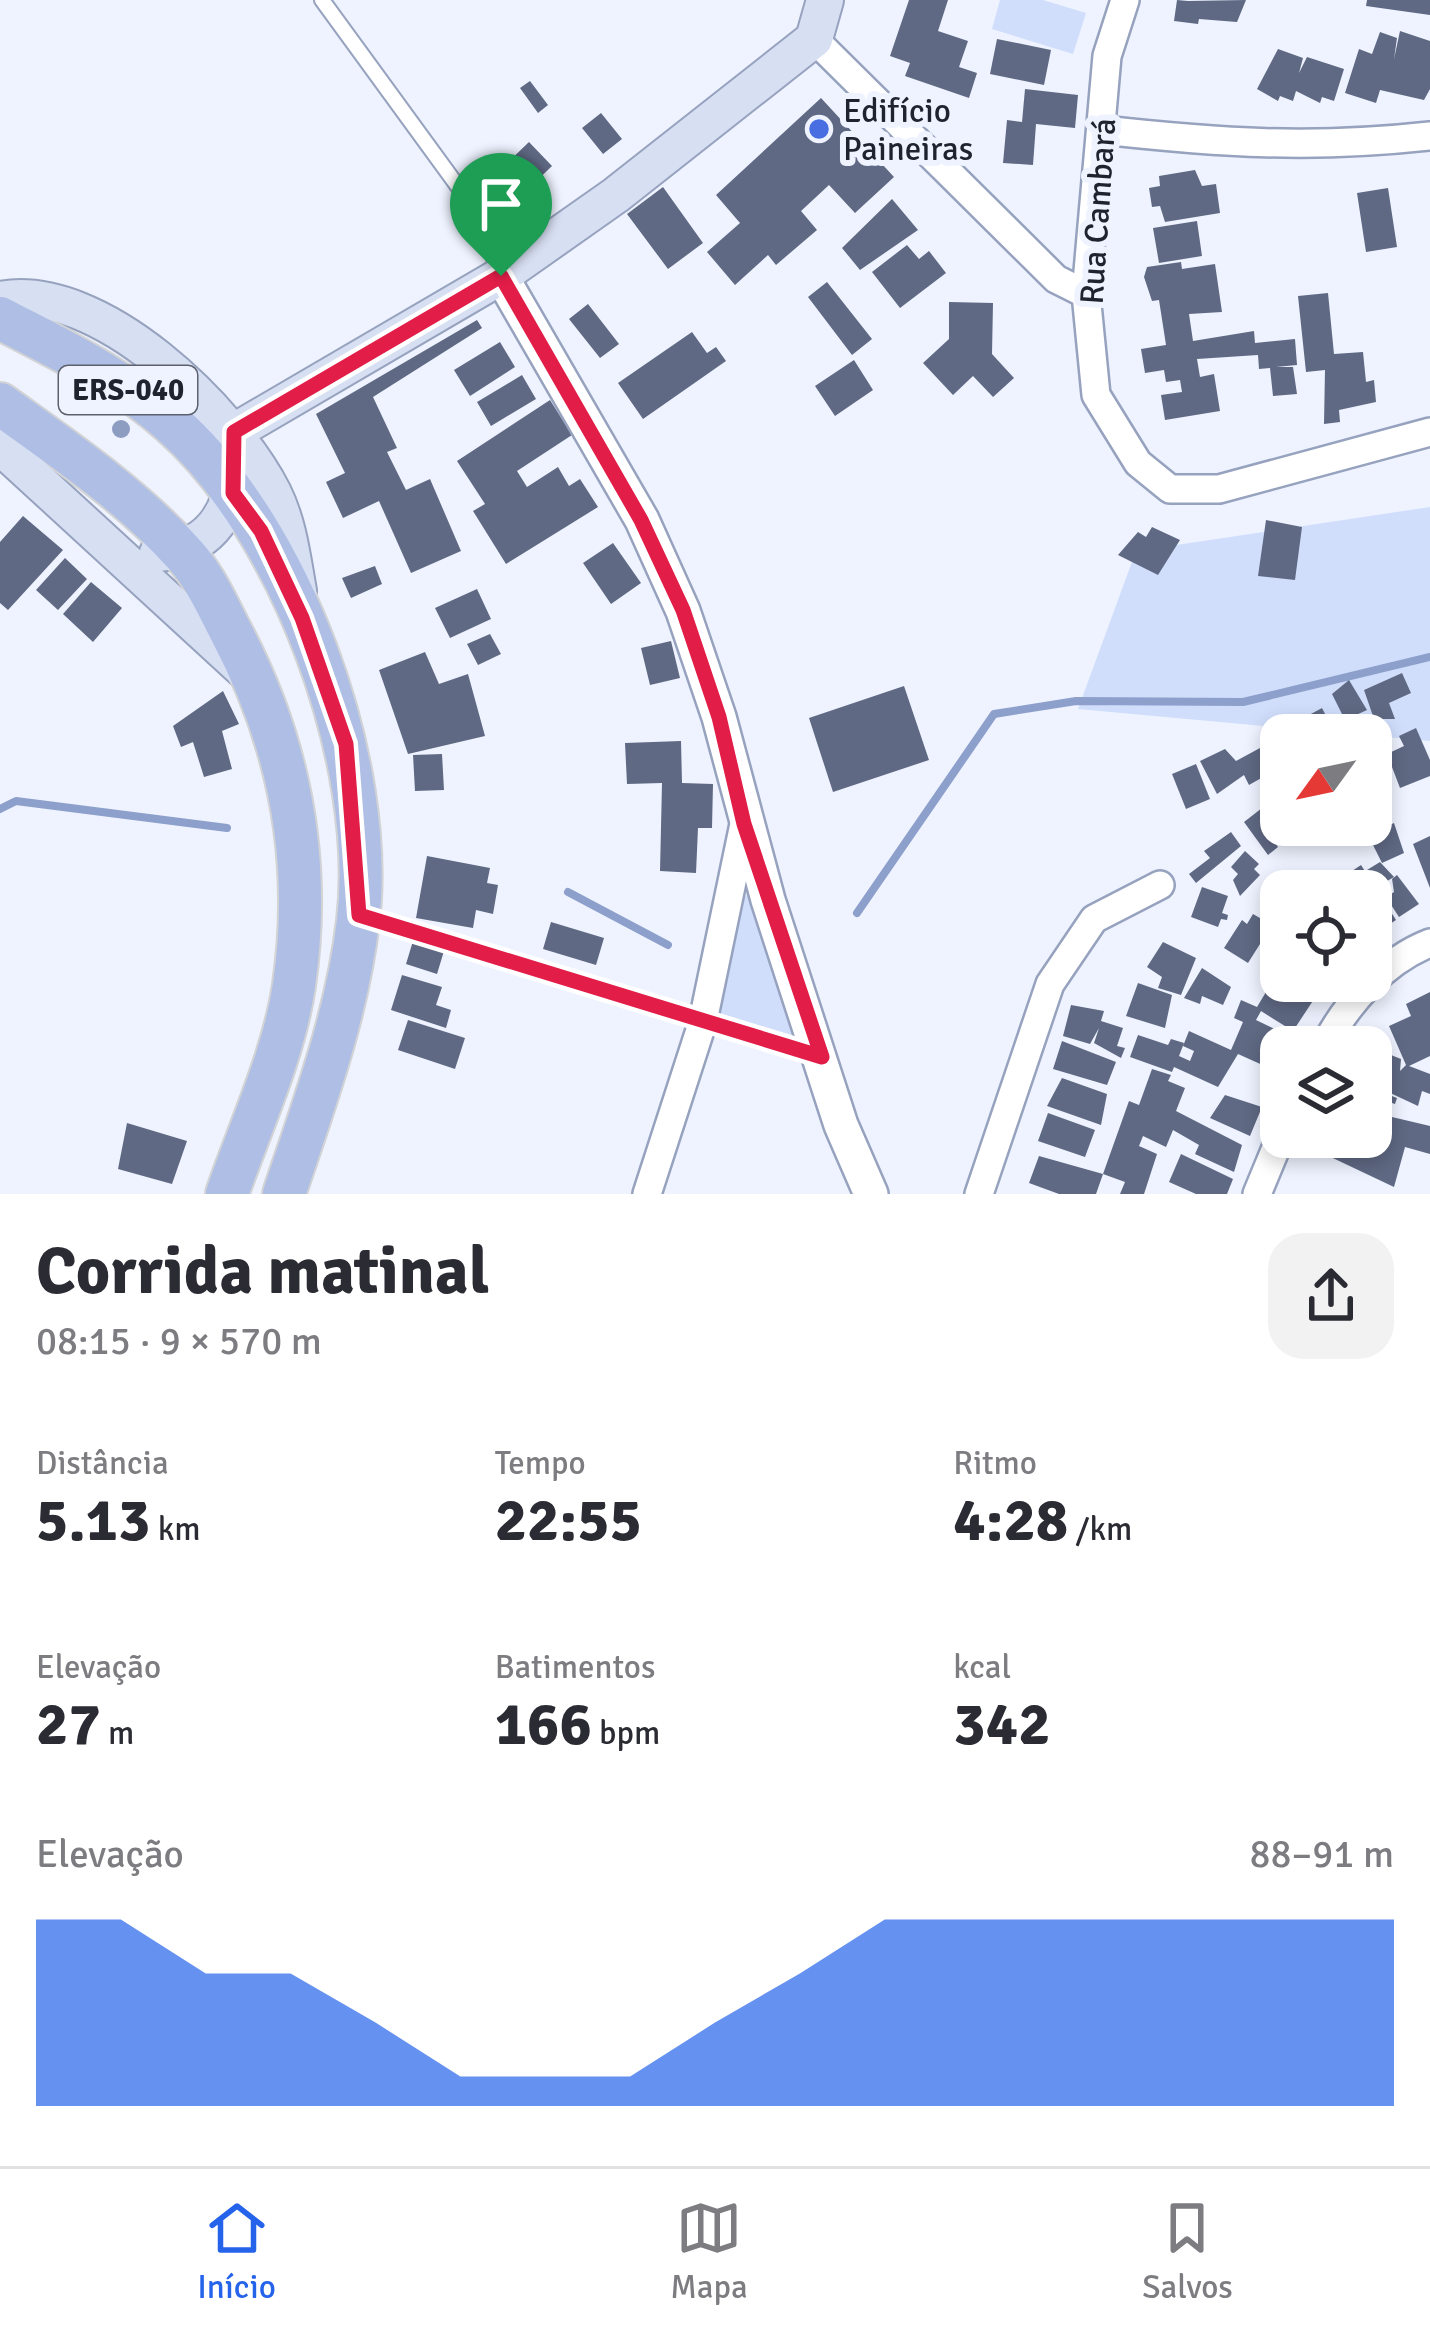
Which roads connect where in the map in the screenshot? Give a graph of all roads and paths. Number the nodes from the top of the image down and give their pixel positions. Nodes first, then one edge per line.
1 (322, 0) edge
2 (825, 0) edge
3 (1125, 0) edge
4 (814, 39) junction
5 (1103, 130) junction
6 (1430, 136) edge
7 (501, 276) junction
8 (1086, 294) junction
9 (2, 306) edge
10 (0, 404) edge
11 (234, 432) junction
12 (1430, 432) edge
13 (0, 446) edge
14 (233, 493) junction
15 (104, 536) junction
16 (181, 550) junction
17 (302, 618) junction
18 (258, 684) junction
19 (744, 824) junction
20 (1160, 885) dead end
21 (359, 915) junction
22 (1430, 943) edge
23 (703, 1021) junction
24 (1336, 1026) edge
25 (822, 1057) junction
26 (1272, 1158) edge
27 (227, 1194) edge
28 (284, 1194) edge
29 (647, 1194) edge
30 (871, 1194) edge
31 (979, 1194) edge
32 (1257, 1194) edge

1 - 7 lane
2 - 4 main road
3 - 5 street, Rua Cambará
4 - 7 main road
4 - 8 street
5 - 6 street
5 - 8 street, Rua Cambará
7 - 11 main road
7 - 19 street
8 - 12 street, Rua Cambará
9 - 11 main road
9 - 14 main road, ERS-040
10 - 16 main road, ERS-040
11 - 14 main road
11 - 17 main road
13 - 15 main road
14 - 16 main road
14 - 17 main road, ERS-040
15 - 16 main road
15 - 18 main road
16 - 18 main road, ERS-040
17 - 21 main road, ERS-040
18 - 27 main road, ERS-040
19 - 23 street
19 - 25 street
20 - 31 street
21 - 23 path
21 - 28 main road, ERS-040
22 - 24 street
23 - 25 path
23 - 29 street
25 - 30 street
26 - 32 street

